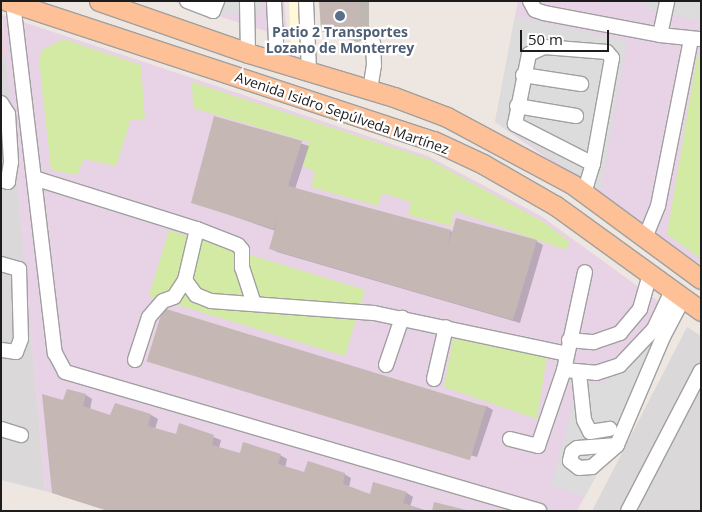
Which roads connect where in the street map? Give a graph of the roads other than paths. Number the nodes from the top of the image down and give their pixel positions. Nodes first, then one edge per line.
1 (99, 1) edge
2 (187, 1) edge
3 (217, 1) edge
4 (247, 1) edge
5 (274, 1) edge
6 (306, 1) edge
7 (530, 1) edge
8 (667, 1) edge
9 (10, 2) edge
10 (660, 35) junction
11 (696, 39) edge
12 (373, 43) dead end
13 (227, 46) junction
14 (248, 53) junction
15 (172, 56) junction
16 (277, 62) junction
17 (309, 71) junction
18 (523, 75) junction
19 (581, 84) dead end
20 (370, 90) junction
21 (517, 106) junction
22 (4, 108) edge
23 (576, 116) dead end
24 (593, 164) junction
25 (34, 178) junction
26 (4, 181) edge
27 (584, 192) junction
28 (197, 229) junction
29 (645, 238) junction
30 (1, 264) edge
31 (585, 272) dead end
32 (650, 274) junction
33 (701, 279) edge
34 (185, 280) junction
35 (678, 295) junction
36 (254, 304) junction
37 (701, 311) edge
38 (402, 318) junction
39 (446, 327) junction
40 (568, 347) junction
41 (6, 352) edge
42 (135, 360) dead end
43 (386, 365) dead end
44 (564, 370) junction
45 (579, 373) junction
46 (699, 378) edge
47 (434, 379) dead end
48 (1, 429) edge
49 (610, 429) dead end
50 (21, 435) dead end
51 (510, 439) dead end
52 (617, 445) dead end
53 (539, 511) edge
54 (628, 511) edge

1 - 13 main road, Avenida Isidro Sepúlveda Martínez
2 - 3 street
4 - 14 street
5 - 16 street
6 - 17 street
7 - 10 street
8 - 10 street
9 - 15 main road, Avenida Isidro Sepúlveda Martínez
9 - 25 street
10 - 11 street
11 - 29 street
12 - 20 street
13 - 14 main road, Avenida Isidro Sepúlveda Martínez
13 - 15 main road
14 - 16 main road, Avenida Isidro Sepúlveda Martínez
15 - 32 main road, Avenida Isidro Sepúlveda Martínez
16 - 17 main road, Avenida Isidro Sepúlveda Martínez
17 - 20 main road, Avenida Isidro Sepúlveda Martínez
18 - 19 street
18 - 21 street
18 - 24 street
20 - 27 main road, Avenida Isidro Sepúlveda Martínez
21 - 23 street
21 - 24 street
22 - 26 street
24 - 27 street
25 - 28 street
25 - 53 street
27 - 29 main road, Avenida Isidro Sepúlveda Martínez
28 - 34 street
28 - 36 street
29 - 33 main road, Avenida Isidro Sepúlveda Martínez
30 - 41 street
31 - 40 street
32 - 35 main road, Avenida Isidro Sepúlveda Martínez
32 - 40 street
34 - 36 street
34 - 42 street
35 - 37 main road, Avenida Isidro Sepúlveda Martínez
35 - 45 street
35 - 52 street
36 - 38 street
38 - 39 street
38 - 43 street
39 - 40 street
39 - 47 street
40 - 44 street
44 - 45 street
44 - 51 street
45 - 49 street
46 - 54 street
48 - 50 street

